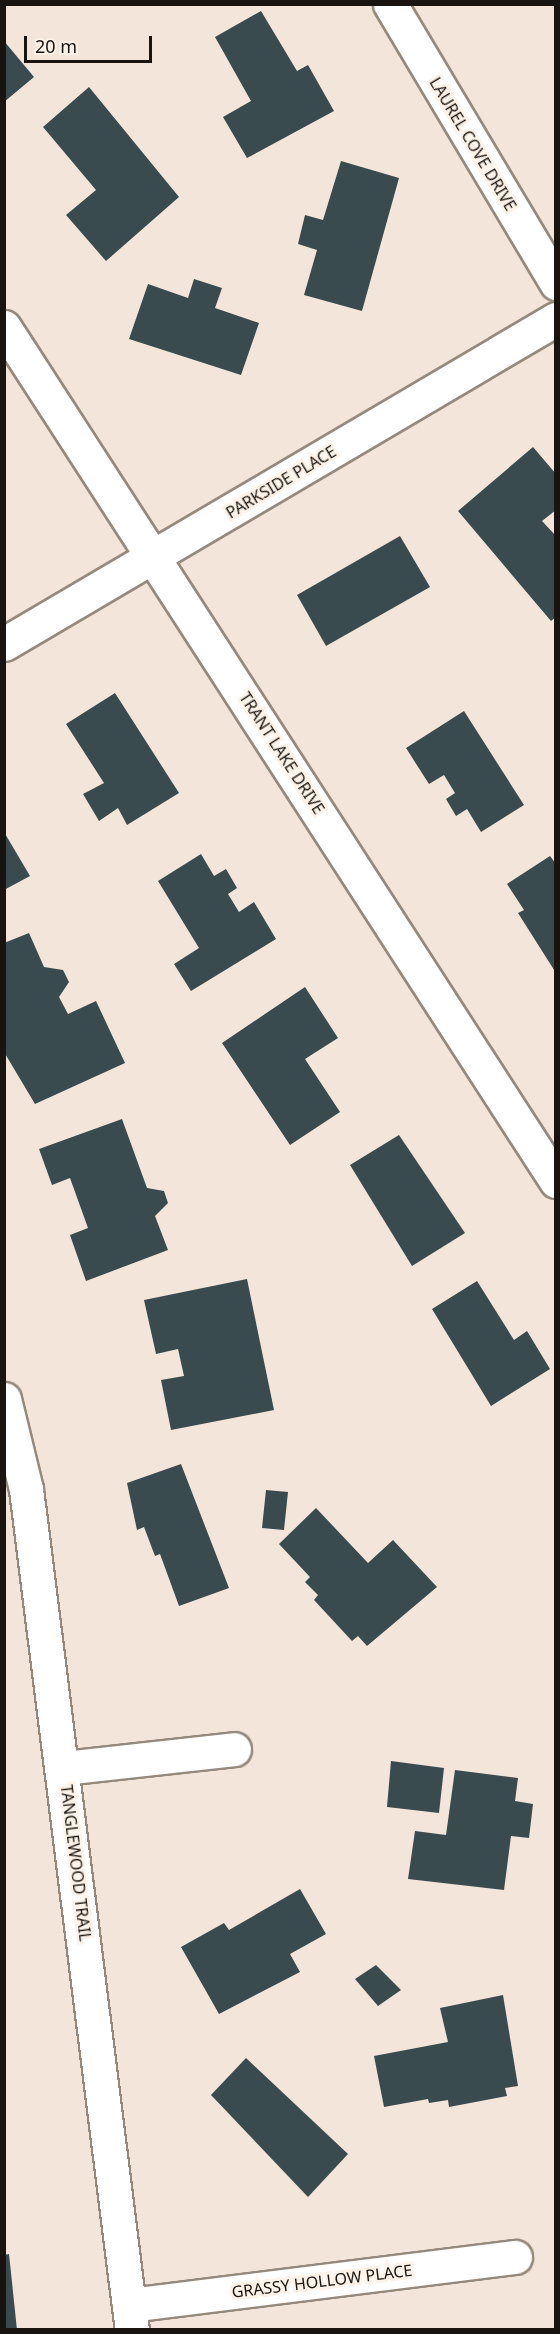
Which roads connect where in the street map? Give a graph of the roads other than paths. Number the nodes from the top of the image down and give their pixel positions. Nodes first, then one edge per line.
1 (390, 4) edge
2 (555, 283) edge
3 (555, 318) edge
4 (4, 327) edge
5 (156, 557) junction
6 (4, 644) edge
7 (555, 1181) edge
8 (4, 1399) edge
9 (11, 1453) edge
10 (234, 1749) dead end
11 (63, 1768) junction
12 (515, 2257) dead end
13 (131, 2317) edge

1 - 2 street, LAUREL COVE DRIVE
3 - 5 street, PARKSIDE PLACE
4 - 5 street, TRANT LAKE DRIVE
5 - 6 street, PARKSIDE PLACE
5 - 7 street, TRANT LAKE DRIVE
8 - 9 street, TANGLEWOOD TRAIL
9 - 11 street, TANGLEWOOD TRAIL
10 - 11 street
11 - 13 street, TANGLEWOOD TRAIL
12 - 13 street, GRASSY HOLLOW PLACE

